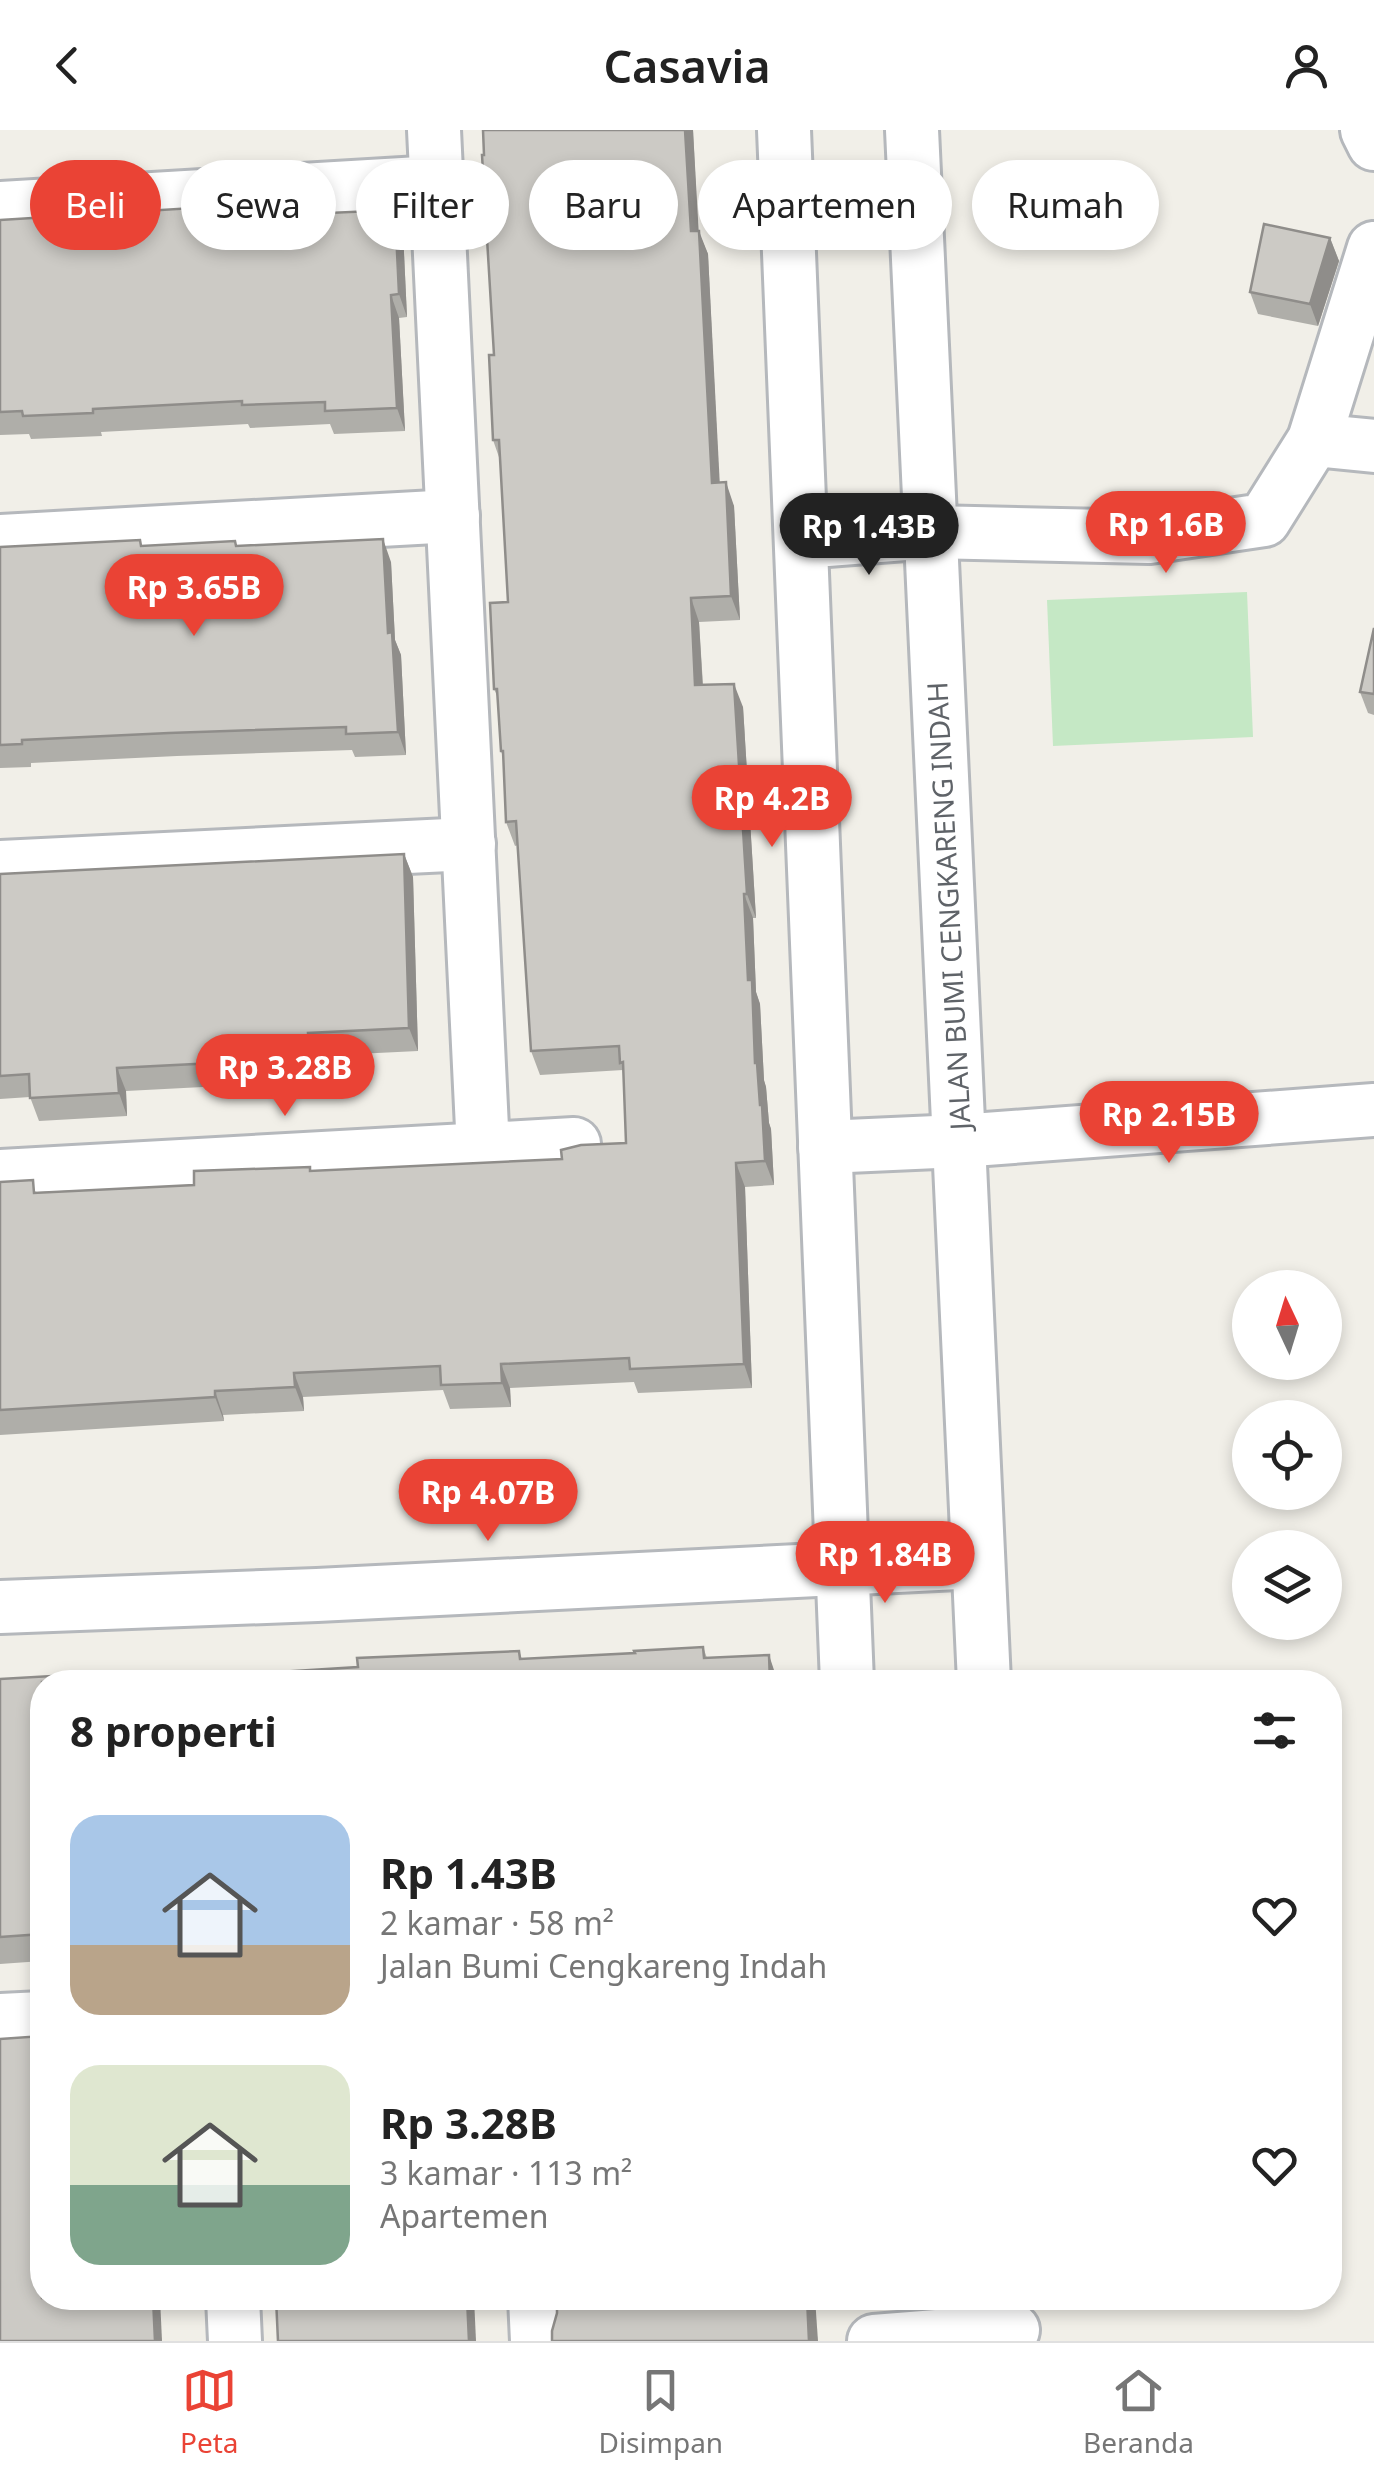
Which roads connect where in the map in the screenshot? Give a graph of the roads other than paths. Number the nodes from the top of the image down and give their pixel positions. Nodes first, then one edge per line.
1 (434, 130) edge
2 (784, 130) edge
3 (912, 130) edge
4 (1366, 130) edge
5 (1374, 144) edge
6 (436, 160) edge
7 (356, 187) edge
8 (0, 208) edge
9 (1374, 248) edge
10 (440, 250) edge
11 (1314, 440) junction
12 (1374, 446) edge
13 (453, 516) junction
14 (931, 532) junction
15 (0, 542) edge
16 (800, 542) junction
17 (469, 844) junction
18 (0, 867) edge
19 (1374, 1110) edge
20 (958, 1140) junction
21 (574, 1144) edge
22 (825, 1147) junction
23 (483, 1149) junction
24 (0, 1176) edge
25 (978, 1562) junction
26 (842, 1567) junction
27 (0, 1607) edge
28 (847, 1670) edge
29 (983, 1670) edge
30 (30, 2019) edge
31 (0, 2020) edge
32 (234, 2310) edge
33 (536, 2310) edge
34 (873, 2310) edge
35 (1013, 2323) edge
36 (235, 2341) edge
37 (537, 2341) edge
38 (874, 2341) edge

1 - 6 street
2 - 16 street
3 - 14 street, JALAN BUMI CENGKARENG INDAH
4 - 5 street
7 - 8 street
9 - 11 street
10 - 13 street
11 - 12 street
11 - 14 street
13 - 15 street
13 - 17 street
14 - 16 street
14 - 20 street, JALAN BUMI CENGKARENG INDAH
16 - 22 street
17 - 18 street
17 - 23 street
19 - 20 street
20 - 22 street
20 - 25 street, JALAN BUMI CENGKARENG INDAH
21 - 23 street
22 - 26 street
23 - 24 street
25 - 26 street
25 - 29 street, JALAN BUMI CENGKARENG INDAH
26 - 27 street
26 - 28 street
30 - 31 street
32 - 36 street
33 - 37 street
34 - 38 street
35 - 38 street

